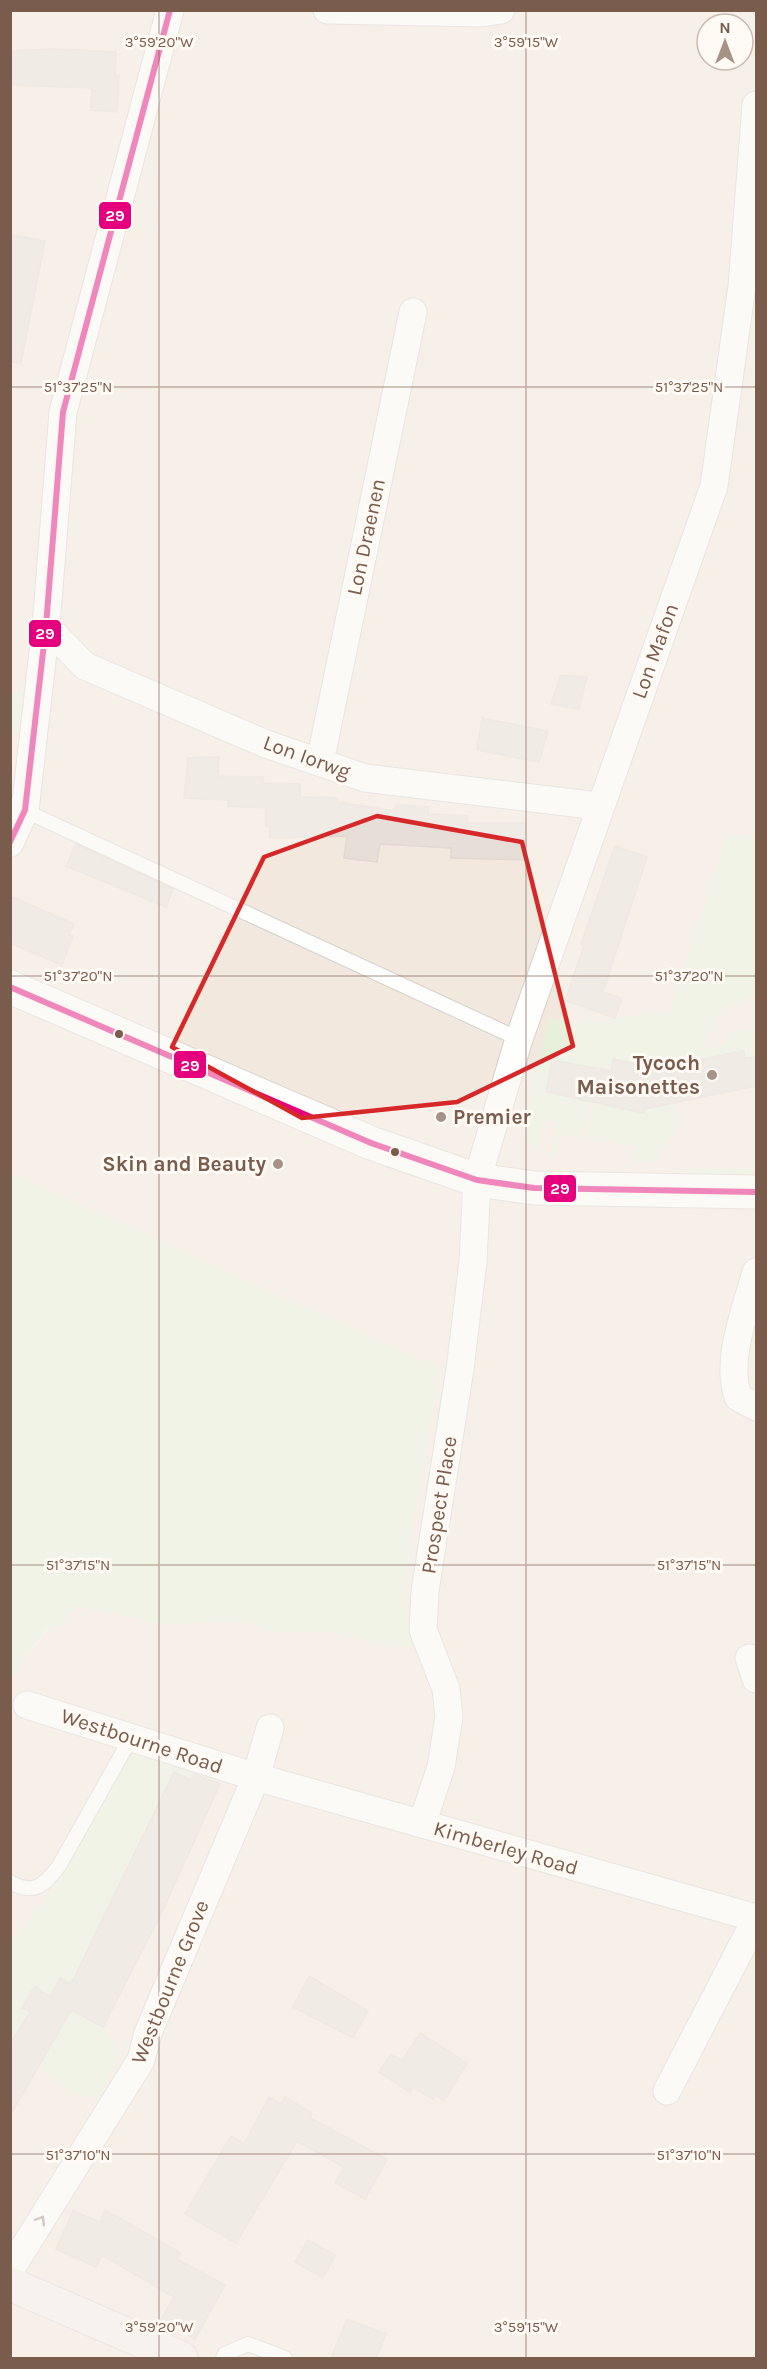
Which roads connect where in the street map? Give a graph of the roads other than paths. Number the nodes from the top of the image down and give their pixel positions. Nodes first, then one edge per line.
1 (170, 10) edge
2 (327, 10) edge
3 (489, 11) edge
4 (756, 105) edge
5 (413, 312) dead end
6 (46, 626) junction
7 (320, 762) junction
8 (18, 807) edge
9 (599, 807) junction
10 (10, 843) edge
11 (10, 987) edge
12 (519, 1039) junction
13 (477, 1180) junction
14 (756, 1192) edge
15 (756, 1272) edge
16 (756, 1407) edge
17 (27, 1705) dead end
18 (270, 1728) dead end
19 (131, 1738) junction
20 (256, 1778) junction
21 (422, 1824) junction
22 (10, 1882) edge
23 (756, 1918) edge
24 (668, 2091) dead end
25 (10, 2270) edge
26 (10, 2284) edge
27 (181, 2358) edge
28 (223, 2358) edge
29 (285, 2358) edge

1 - 6 street
2 - 3 street
4 - 9 street, Lon Mafon
5 - 7 street, Lon Draenen
6 - 7 street, Lon Iorwg
6 - 8 street
7 - 9 street, Lon Iorwg
8 - 10 street
8 - 12 lane
9 - 12 street, Lon Mafon
11 - 13 street
12 - 13 street, Lon Mafon
13 - 14 street
13 - 21 street, Prospect Place
15 - 16 street
17 - 19 street, Westbourne Road
18 - 20 street, Westbourne Grove
19 - 20 street, Westbourne Road
19 - 22 lane
20 - 21 street, Kimberley Road
25 -> 20 street, Westbourne Grove
21 - 23 street, Kimberley Road
23 - 24 street
26 - 27 main road
28 - 29 lane

